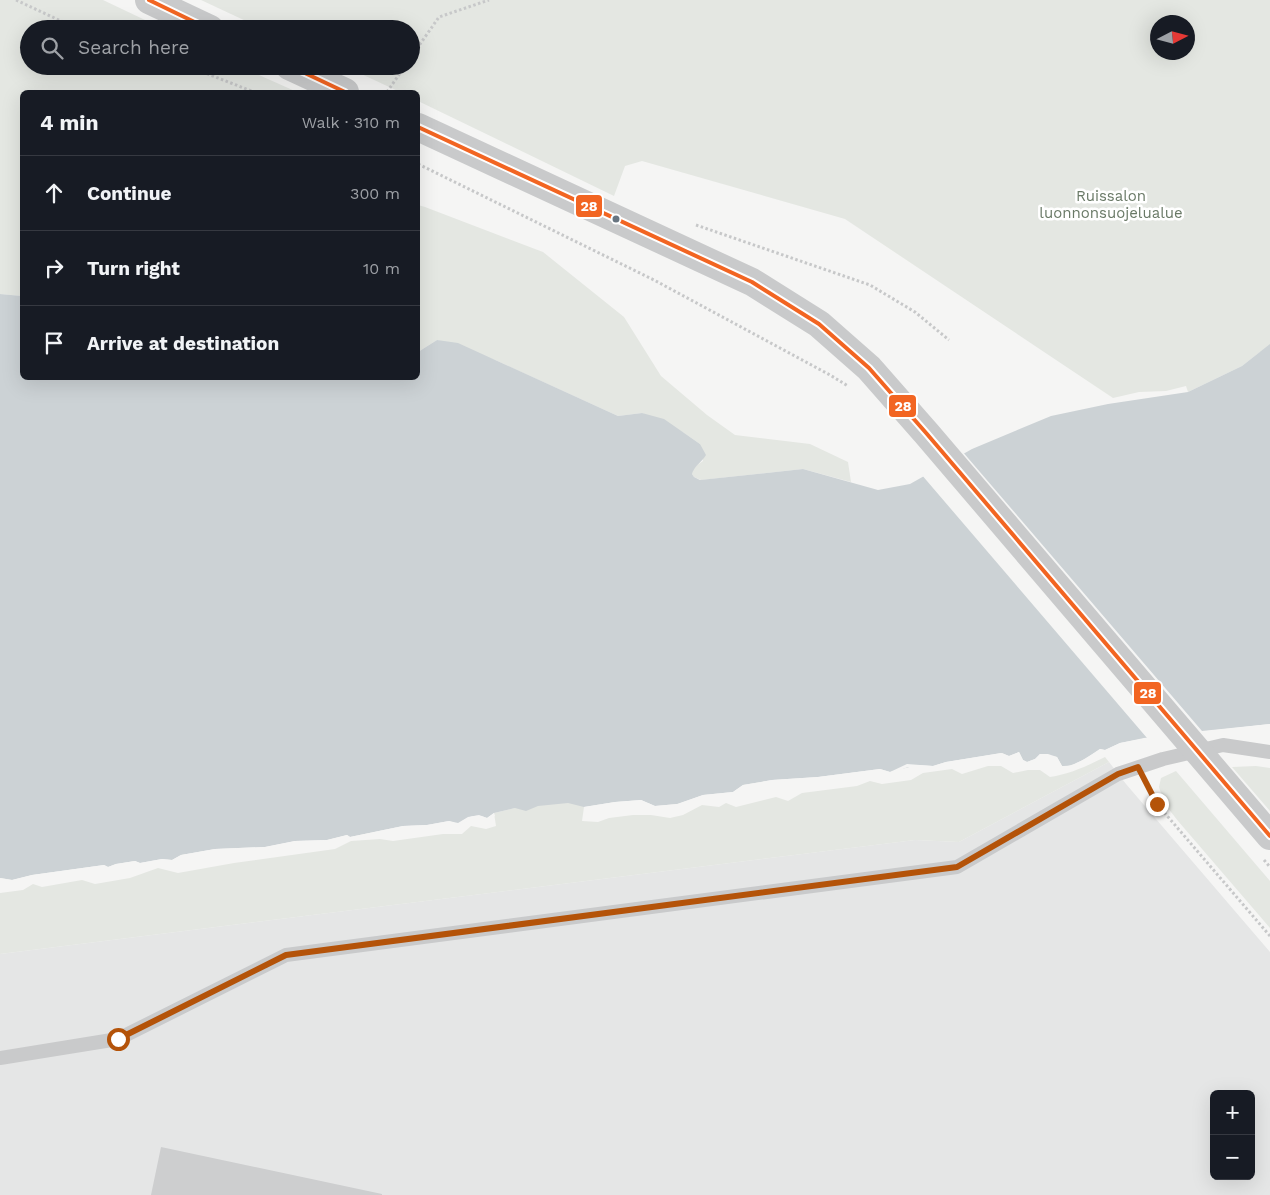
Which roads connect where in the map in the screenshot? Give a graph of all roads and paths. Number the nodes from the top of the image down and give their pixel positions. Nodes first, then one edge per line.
1 (16, 0) edge
2 (150, 0) edge
3 (489, 0) edge
4 (59, 20) edge
5 (191, 20) edge
6 (420, 44) edge
7 (211, 75) edge
8 (308, 75) edge
9 (399, 75) edge
10 (249, 90) edge
11 (340, 90) edge
12 (388, 90) edge
13 (420, 128) edge
14 (420, 165) edge
15 (696, 225) dead end
16 (949, 340) dead end
17 (849, 387) dead end
18 (1270, 752) edge
19 (1138, 767) junction
20 (1270, 836) edge
21 (1270, 936) edge
22 (0, 1058) edge

1 - 4 path
2 - 5 street
3 - 6 path
7 - 10 path
8 - 11 street
9 - 12 path
13 - 20 street
14 - 17 path
15 - 16 path
18 - 19 lane
19 - 21 path
19 - 22 lane

